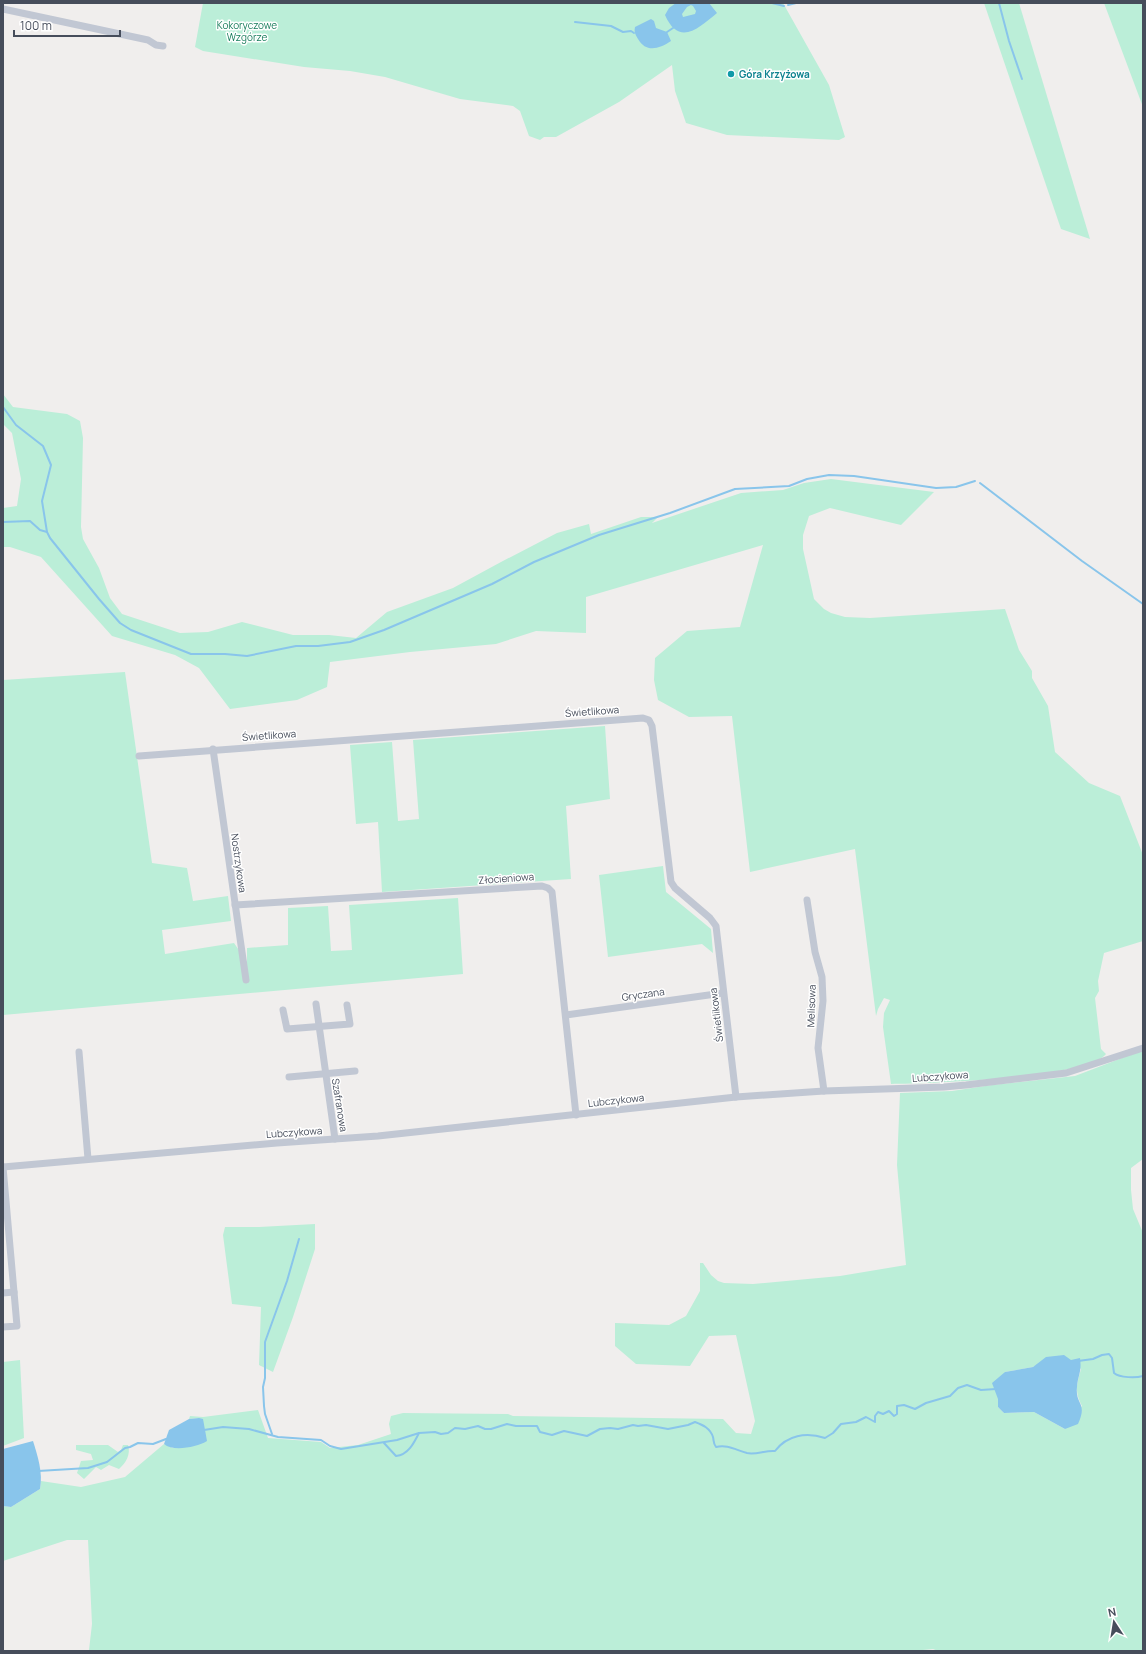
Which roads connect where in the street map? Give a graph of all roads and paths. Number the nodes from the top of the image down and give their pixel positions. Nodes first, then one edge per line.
1 (3, 9) edge
2 (163, 46) dead end
3 (213, 749) junction
4 (139, 756) dead end
5 (807, 900) dead end
6 (235, 905) junction
7 (246, 980) dead end
8 (723, 993) junction
9 (316, 1004) dead end
10 (347, 1005) dead end
11 (283, 1010) dead end
12 (566, 1015) junction
13 (318, 1027) junction
14 (1143, 1048) edge
15 (79, 1052) dead end
16 (354, 1071) dead end
17 (325, 1074) junction
18 (289, 1077) dead end
19 (824, 1091) junction
20 (736, 1097) junction
21 (576, 1115) junction
22 (335, 1139) junction
23 (88, 1159) junction
24 (3, 1167) edge
25 (6, 1233) edge
26 (14, 1292) junction
27 (3, 1293) edge
28 (3, 1327) edge

1 - 2 street
3 - 4 street, Świetlikowa
3 - 6 street, Nostrzykowa
3 - 8 street, Świetlikowa
5 - 19 street, Melisowa
6 - 7 street, Nostrzykowa
6 - 12 street, Złocieniowa
8 - 12 street, Gryczana
8 - 20 street, Świetlikowa
9 - 13 street, Szafranowa
10 - 13 street
11 - 13 street
12 - 21 street, Złocieniowa
13 - 17 street, Szafranowa
14 - 19 street, Lubczykowa
15 - 23 street
16 - 17 street, Szafranowa
17 - 18 street, Szafranowa
17 - 22 street, Szafranowa
19 - 20 street, Lubczykowa
20 - 21 street, Lubczykowa
21 - 22 street, Lubczykowa
22 - 23 street, Lubczykowa
23 - 24 street, Lubczykowa
24 - 25 street
25 - 26 street
26 - 27 street
26 - 28 street

